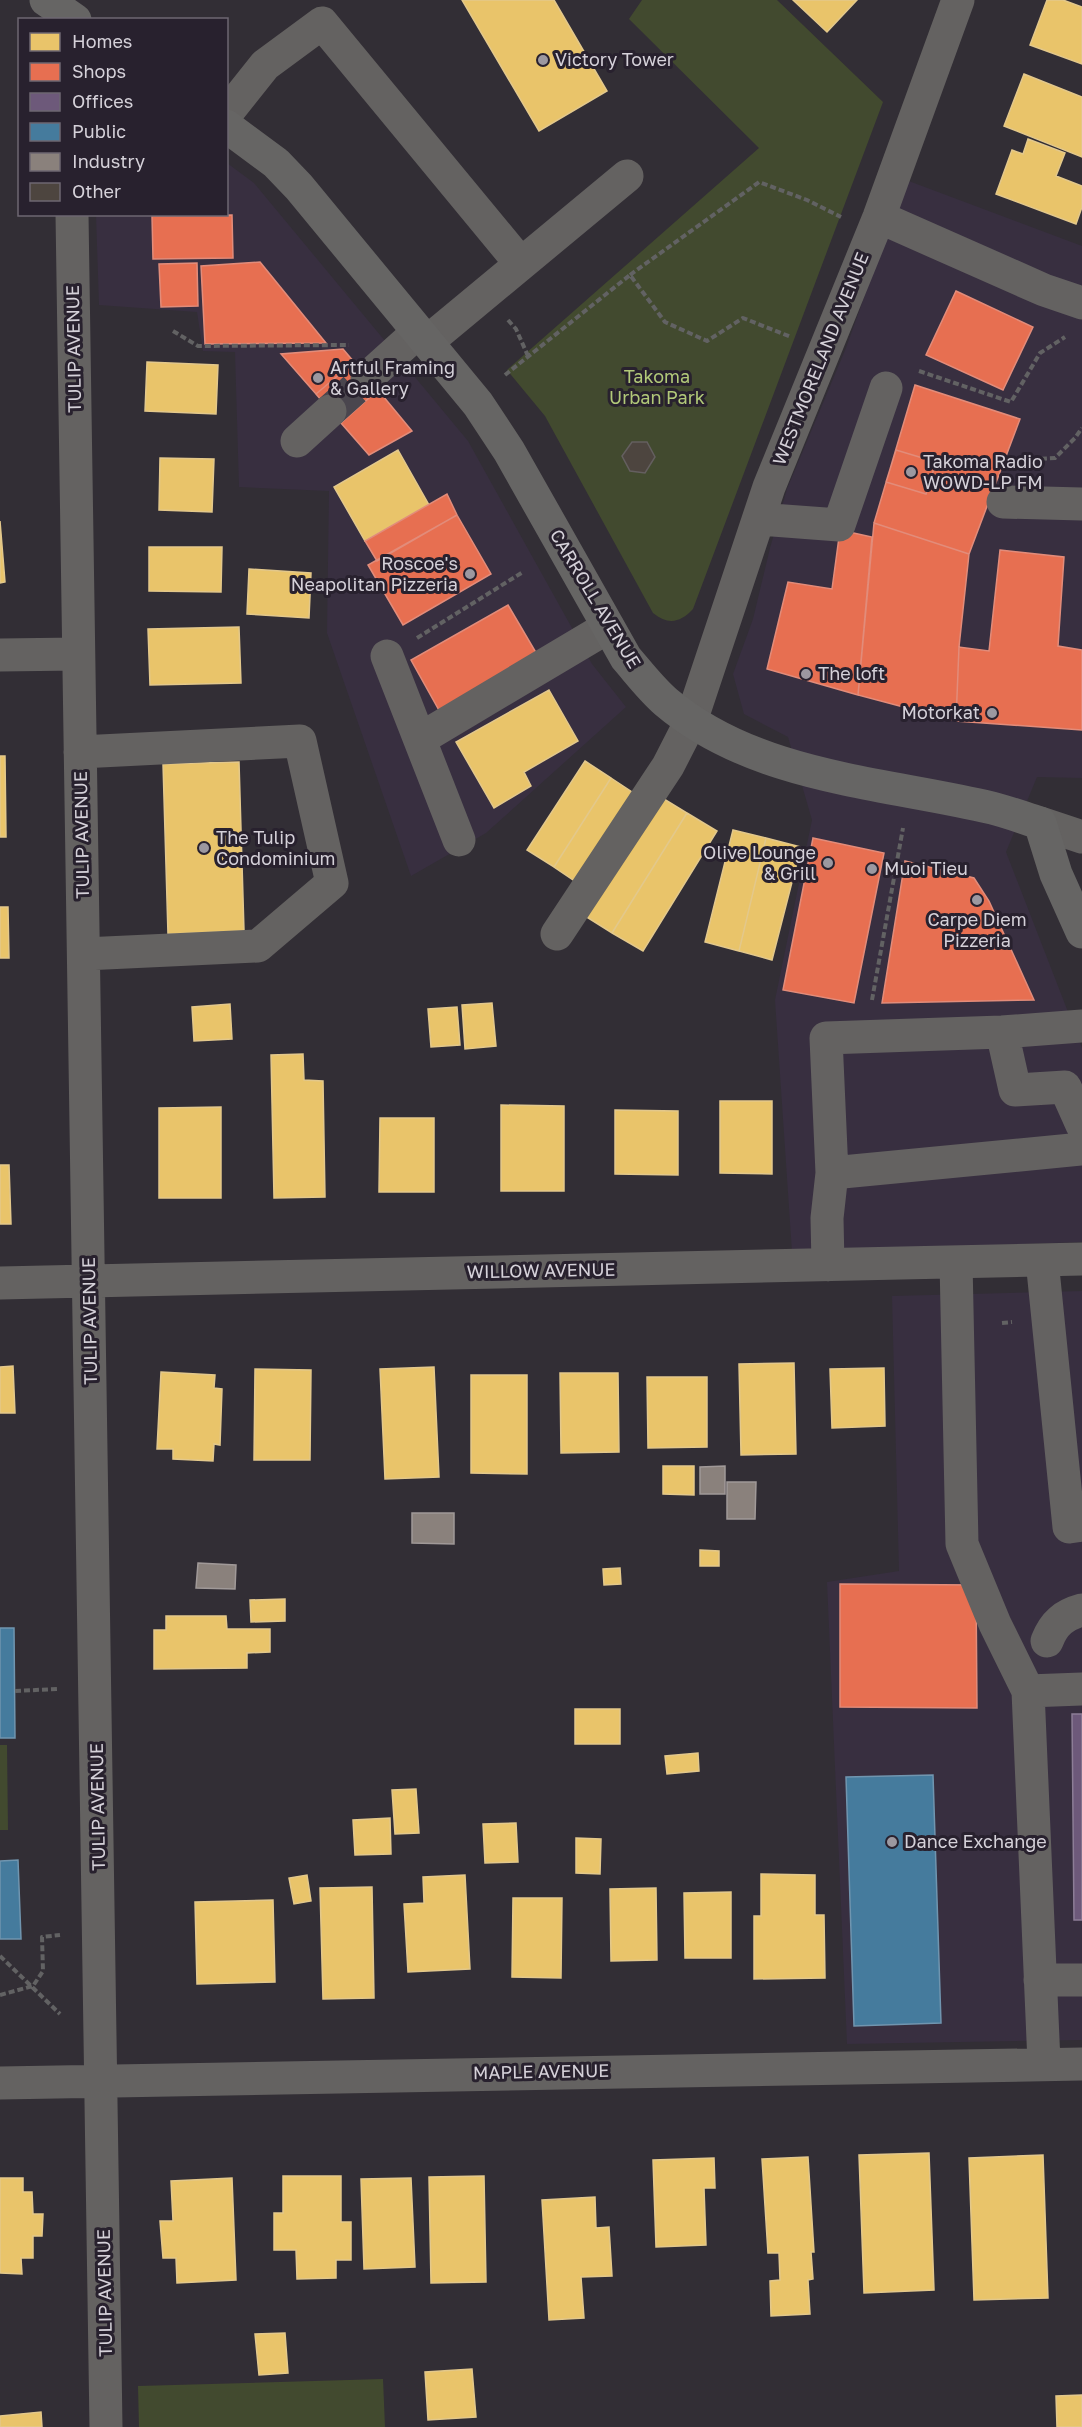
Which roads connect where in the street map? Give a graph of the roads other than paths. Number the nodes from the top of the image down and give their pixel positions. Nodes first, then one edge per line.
1 (958, 0) edge
2 (228, 111) edge
3 (228, 127) edge
4 (627, 176) dead end
5 (72, 216) edge
6 (879, 217) junction
7 (522, 264) junction
8 (1078, 317) edge
9 (423, 337) junction
10 (367, 378) tunnel mouth
11 (886, 388) dead end
12 (330, 411) tunnel mouth
13 (297, 441) dead end
14 (1003, 502) dead end
15 (1082, 504) edge
16 (759, 519) junction
17 (608, 627) junction
18 (78, 654) junction
19 (0, 655) edge
20 (387, 656) road end
21 (691, 721) junction
22 (420, 739) junction
23 (81, 752) junction
24 (1040, 823) junction
25 (1082, 837) edge
26 (459, 840) dead end
27 (1082, 932) edge
28 (557, 934) dead end
29 (84, 954) junction
30 (1082, 1026) edge
31 (1002, 1032) junction
32 (1082, 1125) edge
33 (1082, 1149) edge
34 (832, 1173) junction
35 (1082, 1259) edge
36 (1042, 1260) junction
37 (956, 1262) junction
38 (828, 1265) junction
39 (89, 1281) junction
40 (0, 1282) edge
41 (1082, 1525) edge
42 (1082, 1610) edge
43 (1047, 1641) dead end
44 (1082, 1689) edge
45 (1028, 1691) junction
46 (1040, 1980) junction
47 (1082, 1980) edge
48 (1044, 2064) junction
49 (1082, 2064) edge
50 (102, 2081) junction
51 (0, 2083) edge
52 (106, 2427) edge

1 - 6 street, WESTMORELAND AVENUE
2 - 7 street
3 - 9 main road, CARROLL AVENUE
4 - 7 street
5 - 18 street, TULIP AVENUE
6 - 8 street
6 - 16 street, WESTMORELAND AVENUE
7 - 9 street
9 - 10 street
9 - 17 main road, CARROLL AVENUE
11 - 16 street
12 - 13 street
14 - 15 street
16 - 21 street, WESTMORELAND AVENUE
17 - 21 main road, CARROLL AVENUE
17 - 22 street
18 - 19 street
18 - 23 street, TULIP AVENUE
20 - 22 street
21 - 24 main road, CARROLL AVENUE
21 - 28 street, WESTMORELAND AVENUE
22 - 26 street
23 - 29 street, TULIP AVENUE
23 - 29 street
24 - 25 street
24 - 27 main road
29 - 39 street, TULIP AVENUE
30 - 31 street
31 - 32 street
31 - 34 street
33 - 34 street
34 - 38 street
35 - 36 street, WILLOW AVENUE
36 - 37 street, WILLOW AVENUE
36 - 41 street
37 - 38 street, WILLOW AVENUE
37 - 45 street
38 - 39 street, WILLOW AVENUE
39 - 40 street, WILLOW AVENUE
39 - 50 street, TULIP AVENUE
42 - 43 street
44 - 45 street
45 - 46 street
46 - 47 street
46 - 48 street
48 - 49 street, MAPLE AVENUE
48 - 50 street, MAPLE AVENUE
50 - 51 street, MAPLE AVENUE
50 - 52 street, TULIP AVENUE

